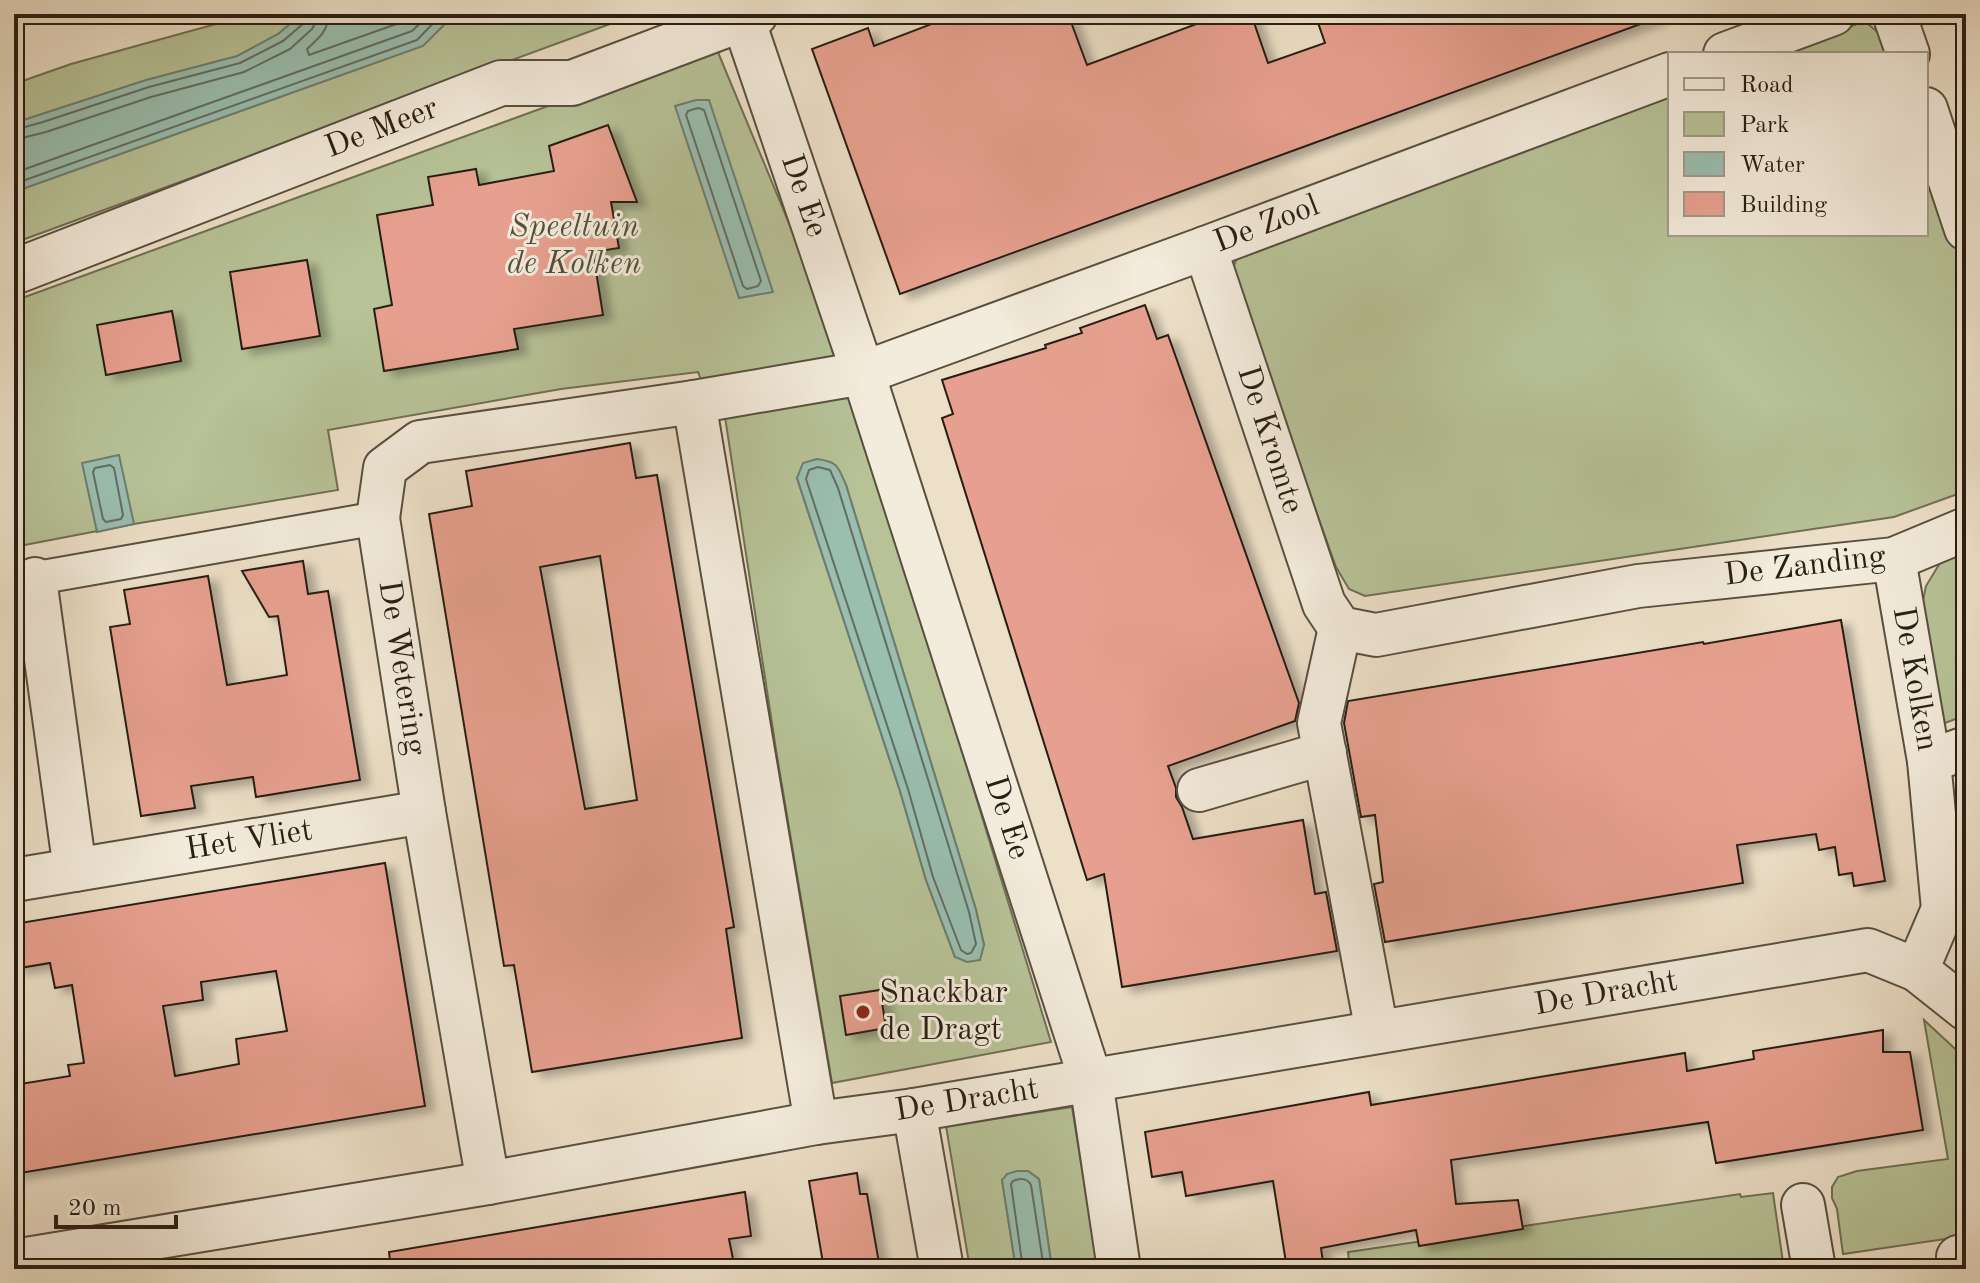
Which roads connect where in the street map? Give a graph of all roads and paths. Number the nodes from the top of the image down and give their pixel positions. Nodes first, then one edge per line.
1 (1833, 14) edge
2 (1894, 14) edge
3 (749, 17) edge
4 (1730, 52) edge
5 (1907, 52) edge
6 (1668, 75) edge
7 (1928, 115) edge
8 (1966, 229) edge
9 (1205, 248) junction
10 (14, 272) edge
11 (863, 373) junction
12 (694, 402) junction
13 (378, 518) junction
14 (1966, 529) edge
15 (1894, 559) junction
16 (25, 581) edge
17 (1340, 628) junction
18 (1325, 753) junction
19 (1947, 754) edge
20 (1199, 790) dead end
21 (424, 812) junction
22 (75, 870) junction
23 (14, 880) edge
24 (1917, 970) junction
25 (1966, 1009) edge
26 (1377, 1032) junction
27 (1091, 1081) junction
28 (914, 1110) junction
29 (816, 1123) junction
30 (488, 1183) junction
31 (1803, 1205) dead end
32 (14, 1261) edge
33 (942, 1269) edge
34 (1119, 1269) edge
35 (1814, 1269) edge

1 - 4 street
2 - 5 street
3 - 10 street, De Meer
3 - 11 street, De Ee
6 - 9 street, De Zool
7 - 8 street
9 - 11 street, De Zool
9 - 17 street, De Kromte
11 - 12 street
11 - 27 street, De Ee
12 - 13 street, De Wetering
12 - 29 street
13 - 16 street
13 - 21 street, De Wetering
14 - 15 street, De Zanding
15 - 17 street, De Zanding
15 - 19 street, De Kolken
16 - 22 street
17 - 18 street
18 - 20 street
18 - 26 street
19 - 24 street, De Kolken
21 - 22 street, Het Vliet
21 - 30 street, De Wetering
22 - 23 street, Het Vliet
24 - 25 street
24 - 26 street, De Dracht
26 - 27 street, De Dracht
27 - 28 street, De Dracht
27 - 34 street, De Ee
28 - 29 street, De Dracht
28 - 33 street
29 - 30 street, De Dracht
30 - 32 street, De Dracht
31 - 35 street

